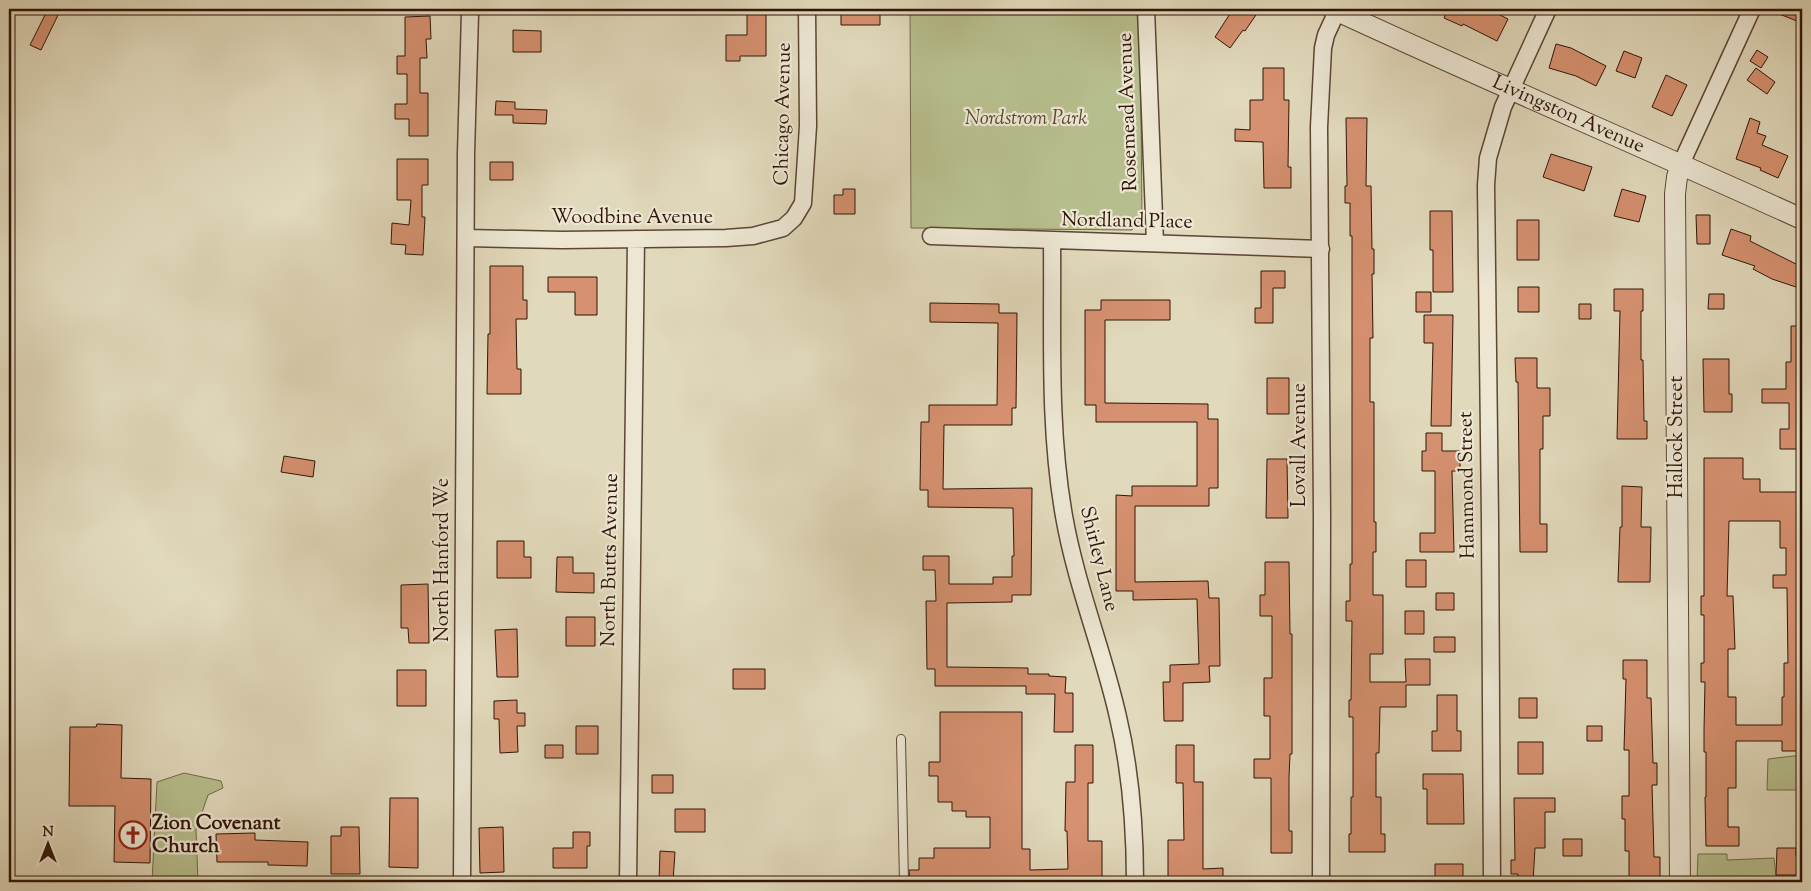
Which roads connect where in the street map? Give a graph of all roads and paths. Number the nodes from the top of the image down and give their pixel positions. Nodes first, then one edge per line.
1 (806, 9) edge
2 (1146, 9) edge
3 (1336, 9) edge
4 (1548, 9) edge
5 (1752, 9) edge
6 (470, 13) dead end
7 (1510, 90) junction
8 (1681, 164) junction
9 (794, 218) joint
10 (1802, 220) edge
11 (931, 236) dead end
12 (466, 238) junction
13 (636, 239) junction
14 (1052, 241) junction
15 (1155, 243) junction
16 (1321, 249) junction
17 (901, 739) dead end
18 (462, 882) edge
19 (628, 882) edge
20 (904, 882) edge
21 (1135, 882) edge
22 (1321, 882) edge
23 (1492, 882) edge
24 (1680, 882) edge

1 - 9 street, Chicago Avenue
2 - 15 street, Rosemead Avenue
3 - 7 street, Livingston Avenue
3 - 16 street, Lovall Avenue
4 - 7 street, Hammond Street
5 - 8 street, Hallock Street
6 - 12 street, North Hanford We
7 - 8 street, Livingston Avenue
7 - 23 street, Hammond Street
8 - 10 street, Livingston Avenue
8 - 24 street, Hallock Street
9 - 13 street, Woodbine Avenue
11 - 14 street, Nordland Place
12 - 13 street, Woodbine Avenue
12 - 18 street, North Hanford We
13 - 19 street, North Butts Avenue
14 - 15 street, Nordland Place
14 - 21 street, Shirley Lane
15 - 16 street, Nordland Place
16 - 22 street, Lovall Avenue
17 - 20 lane

